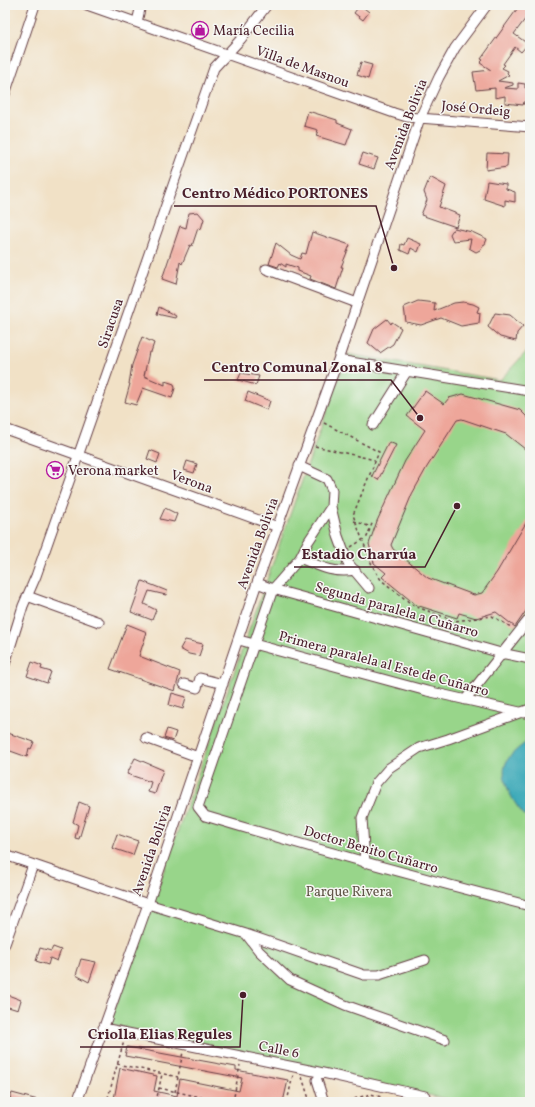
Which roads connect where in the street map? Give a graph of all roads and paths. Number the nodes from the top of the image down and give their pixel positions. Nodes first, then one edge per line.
1 (35, 5) edge
2 (86, 5) edge
3 (141, 5) edge
4 (267, 5) edge
5 (486, 5) edge
6 (137, 22) junction
7 (227, 54) junction
8 (5, 94) edge
9 (420, 118) junction
10 (530, 127) edge
11 (266, 269) dead end
12 (357, 303) junction
13 (338, 360) junction
14 (406, 371) junction
15 (530, 391) edge
16 (316, 418) junction
17 (373, 425) dead end
18 (5, 429) edge
19 (307, 444) junction
20 (78, 454) junction
21 (375, 460) junction
22 (299, 466) junction
23 (331, 507) junction
24 (354, 521) junction
25 (373, 521) dead end
26 (278, 527) junction
27 (371, 527) junction
28 (362, 540) junction
29 (344, 551) junction
30 (300, 558) junction
31 (355, 570) junction
32 (257, 583) junction
33 (369, 588) dead end
34 (273, 589) junction
35 (27, 596) junction
36 (530, 618) edge
37 (99, 622) dead end
38 (520, 632) junction
39 (238, 640) junction
40 (253, 644) junction
41 (502, 653) junction
42 (530, 659) edge
43 (5, 664) edge
44 (184, 684) dead end
45 (223, 684) junction
46 (465, 700) junction
47 (527, 711) edge
48 (146, 738) dead end
49 (198, 757) junction
50 (5, 855) edge
51 (365, 863) junction
52 (33, 865) junction
53 (148, 904) junction
54 (530, 906) edge
55 (246, 934) junction
56 (5, 944) edge
57 (425, 960) dead end
58 (104, 1028) junction
59 (125, 1037) dead end
60 (446, 1040) dead end
61 (184, 1050) dead end
62 (241, 1062) dead end
63 (117, 1064) junction
64 (162, 1074) junction
65 (302, 1076) junction
66 (178, 1077) junction
67 (317, 1081) joint
68 (159, 1088) junction
69 (175, 1092) junction
70 (425, 1096) joint
71 (77, 1102) edge
72 (110, 1102) edge
73 (156, 1102) edge
74 (223, 1102) edge
75 (233, 1102) edge
76 (287, 1102) edge
77 (310, 1102) edge
78 (324, 1102) edge
79 (343, 1102) edge
80 (382, 1102) edge
81 (444, 1102) edge

1 - 8 street
2 - 6 street, Villa de Masnou
3 - 6 street
4 - 7 street, Siracusa
5 - 9 street, Avenida Bolivia
6 - 7 street, Villa de Masnou
7 - 9 street, Villa de Masnou
7 - 20 street, Siracusa
9 - 10 street, José Ordeig
9 - 12 street, Avenida Bolivia
11 - 12 street
12 - 13 street, Avenida Bolivia
13 - 14 street
13 - 16 street, Avenida Bolivia
14 - 15 street
14 - 17 street
16 - 19 street, Avenida Bolivia
16 - 21 path
18 - 20 street, Verona
19 - 21 path
19 - 22 street, Avenida Bolivia
20 - 26 street, Verona
20 - 35 street, Siracusa
21 - 24 path
22 - 23 street
22 - 26 street, Avenida Bolivia
23 - 29 street
23 - 30 street
24 - 27 path
24 - 28 path
25 - 27 path
26 - 32 street, Avenida Bolivia
27 - 28 path
28 - 29 path
28 - 38 path
29 - 31 street
30 - 31 street
30 - 34 street
31 - 33 street
32 - 34 street, Segunda paralela a Cuñarro
32 - 39 street, Avenida Bolivia
34 - 40 street
34 - 41 street, Segunda paralela a Cuñarro
35 - 37 street
35 - 43 street, Siracusa
36 - 38 street
38 - 41 street
39 - 40 street, Primera paralela al Este de Cuñarro
39 - 45 street, Avenida Bolivia
40 - 46 street, Primera paralela al Este de Cuñarro
40 - 51 street, Doctor Benito Cuñarro
41 - 42 street, Segunda paralela a Cuñarro
41 - 46 street
44 - 45 street
45 - 49 street, Avenida Bolivia
46 - 47 street, Primera paralela al Este de Cuñarro
47 - 51 street
48 - 49 street
49 - 53 street, Avenida Bolivia
50 - 52 street
51 - 54 street, Doctor Benito Cuñarro
52 - 53 street
52 - 56 street
53 - 55 street
53 - 58 street, Avenida Bolivia
55 - 57 street
55 - 60 street
58 - 70 street, Calle 6
58 - 71 street, Avenida Bolivia
59 - 63 path
61 - 66 path
62 - 75 path
63 - 64 path
63 - 72 path
64 - 66 path
64 - 68 path
65 - 67 path
65 - 76 path
65 - 77 path
66 - 69 path
67 - 78 street
68 - 69 path
68 - 73 path
69 - 74 path
70 - 81 path
79 - 80 path

